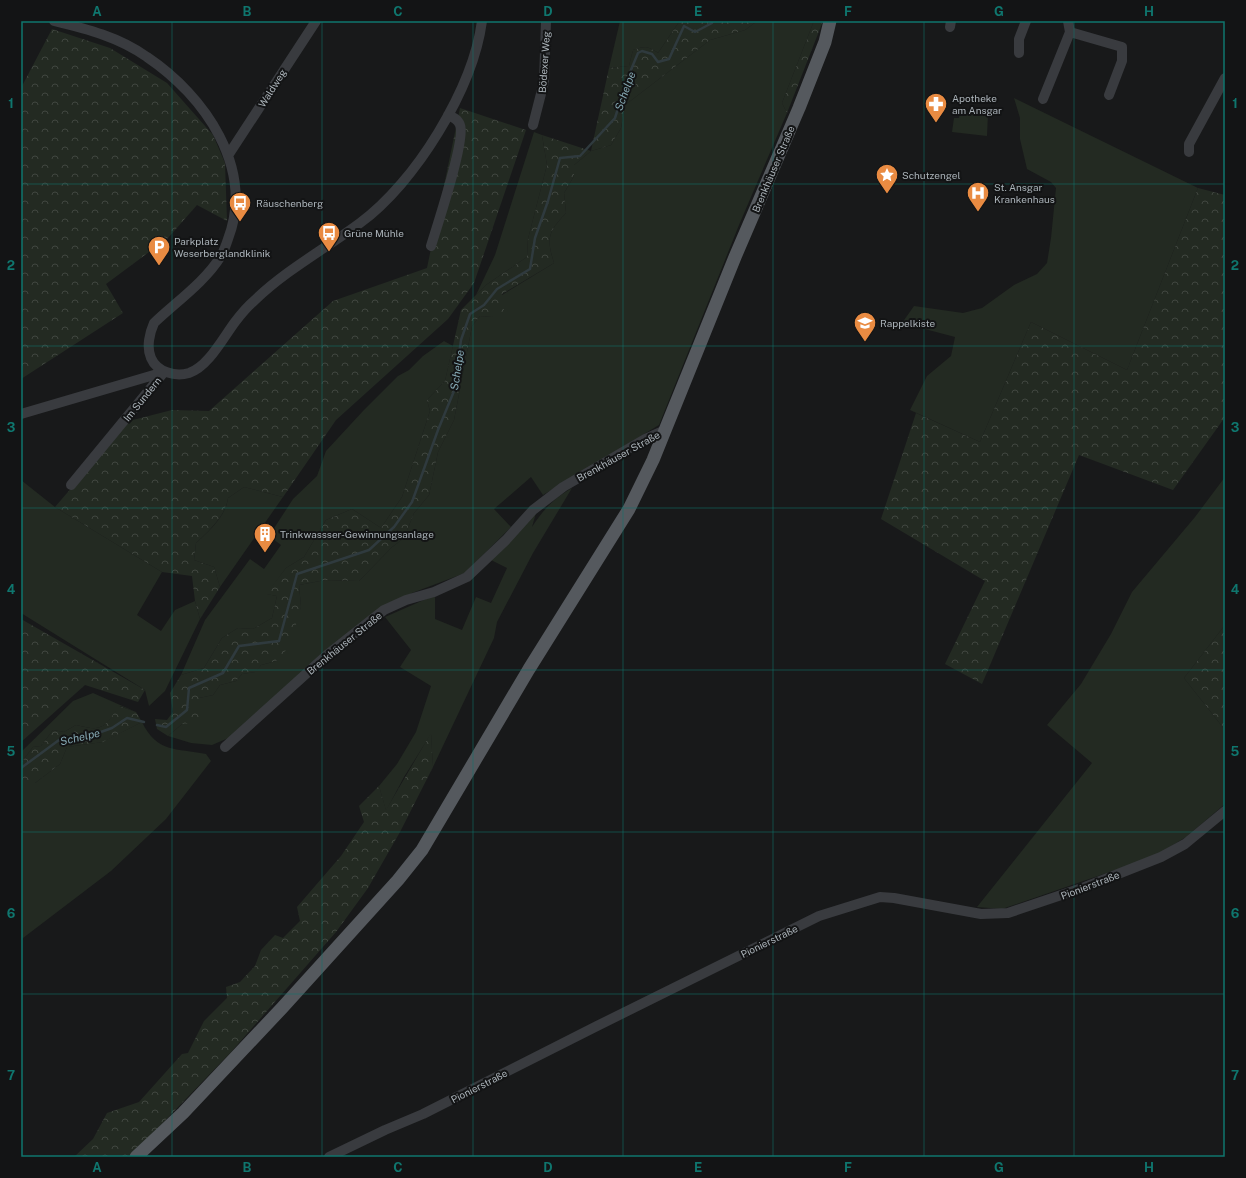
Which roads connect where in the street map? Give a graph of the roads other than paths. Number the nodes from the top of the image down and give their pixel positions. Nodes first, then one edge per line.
1 (54, 21) edge
2 (316, 21) edge
3 (482, 21) edge
4 (546, 21) edge
5 (830, 21) edge
6 (1026, 21) edge
7 (1068, 21) edge
8 (1070, 32) junction
9 (1019, 53) dead end
10 (1225, 78) edge
11 (1109, 95) dead end
12 (1043, 99) dead end
13 (448, 116) junction
14 (533, 125) dead end
15 (1190, 152) dead end
16 (229, 154) junction
17 (431, 246) dead end
18 (164, 372) junction
19 (21, 414) edge
20 (665, 430) junction
21 (71, 485) dead end
22 (225, 748) dead end
23 (1225, 811) edge
24 (136, 1157) edge
25 (329, 1157) edge

1 - 16 street
2 - 16 street, Waldweg
3 - 13 street
4 - 14 street, Bödexer Weg
5 - 20 main road, Brenkhäuser Straße
6 - 9 street
7 - 8 street
8 - 11 street
8 - 12 street
10 - 15 street
13 - 17 street
13 - 18 street
16 - 18 street
18 - 19 street, Im Sundern
18 - 21 street, Im Sundern
20 - 22 street, Brenkhäuser Straße
20 - 24 main road
23 - 25 street, Pionierstraße

